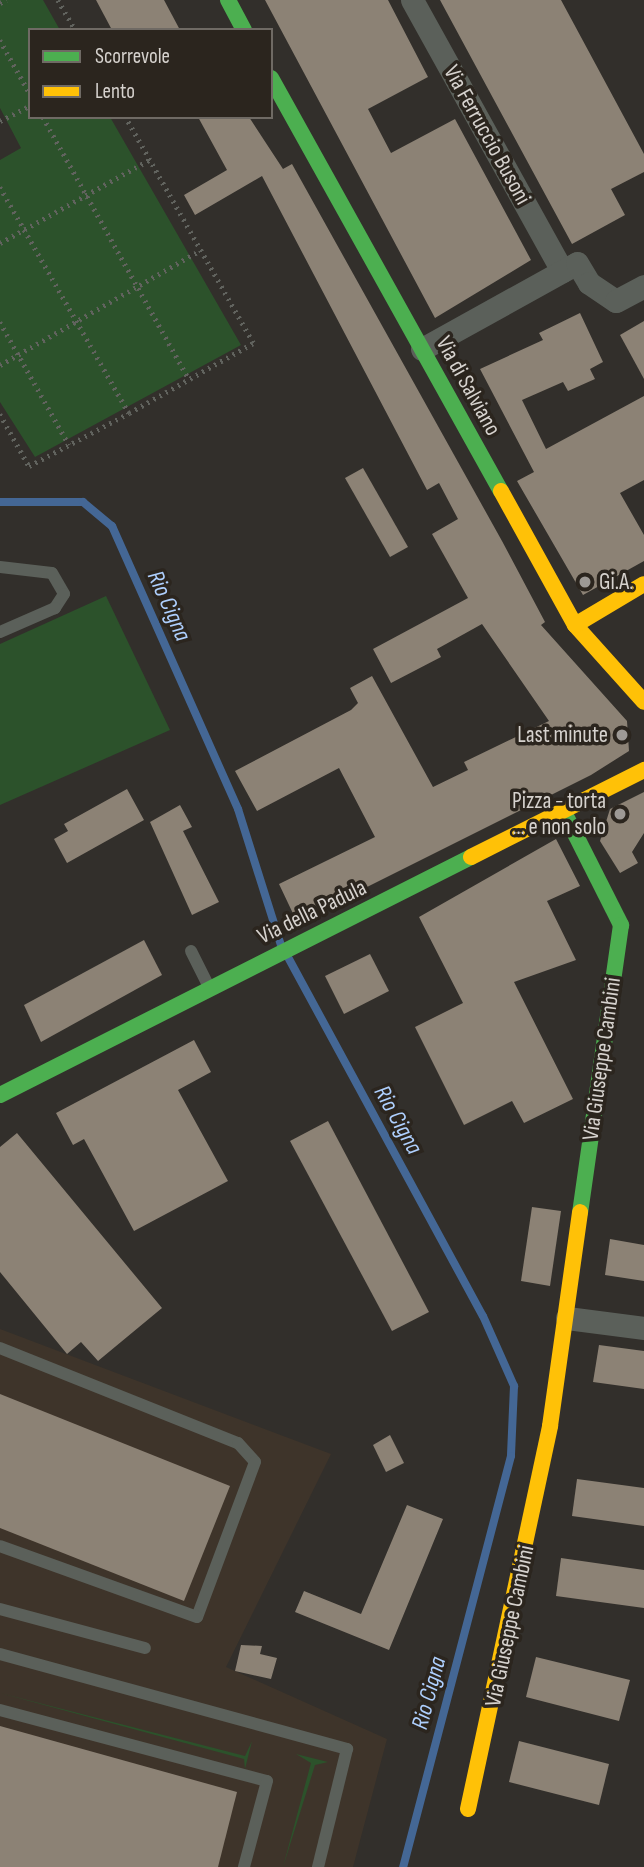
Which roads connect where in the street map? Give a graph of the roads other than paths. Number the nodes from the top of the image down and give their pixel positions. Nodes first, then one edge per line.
1 (228, 0) edge
2 (412, 0) edge
3 (243, 28) edge
4 (273, 82) edge
5 (562, 271) junction
6 (644, 286) edge
7 (422, 349) junction
8 (0, 567) edge
9 (644, 584) edge
10 (575, 625) junction
11 (0, 632) edge
12 (644, 702) edge
13 (644, 770) edge
14 (564, 812) junction
15 (191, 951) dead end
16 (209, 987) junction
17 (0, 1095) edge
18 (567, 1318) junction
19 (644, 1328) edge
20 (0, 1348) edge
21 (0, 1546) edge
22 (0, 1609) edge
23 (145, 1648) dead end
24 (0, 1654) edge
25 (0, 1710) edge
26 (468, 1809) dead end
27 (244, 1867) edge
28 (318, 1867) edge

1 - 3 street
2 - 5 street, Via Ferruccio Busoni
4 - 7 street, Via di Salviano
5 - 6 street
5 - 7 street
7 - 10 street, Via di Salviano
8 - 11 lane
9 - 10 street
10 - 12 street, Via di Salviano
13 - 14 street, Via della Padula
14 - 16 street, Via della Padula
14 - 18 street, Via Giuseppe Cambini
15 - 16 lane
16 - 17 street, Via della Padula
18 - 19 street
18 - 26 street, Via Giuseppe Cambini
20 - 21 lane
22 - 23 lane
24 - 28 lane
25 - 27 lane

